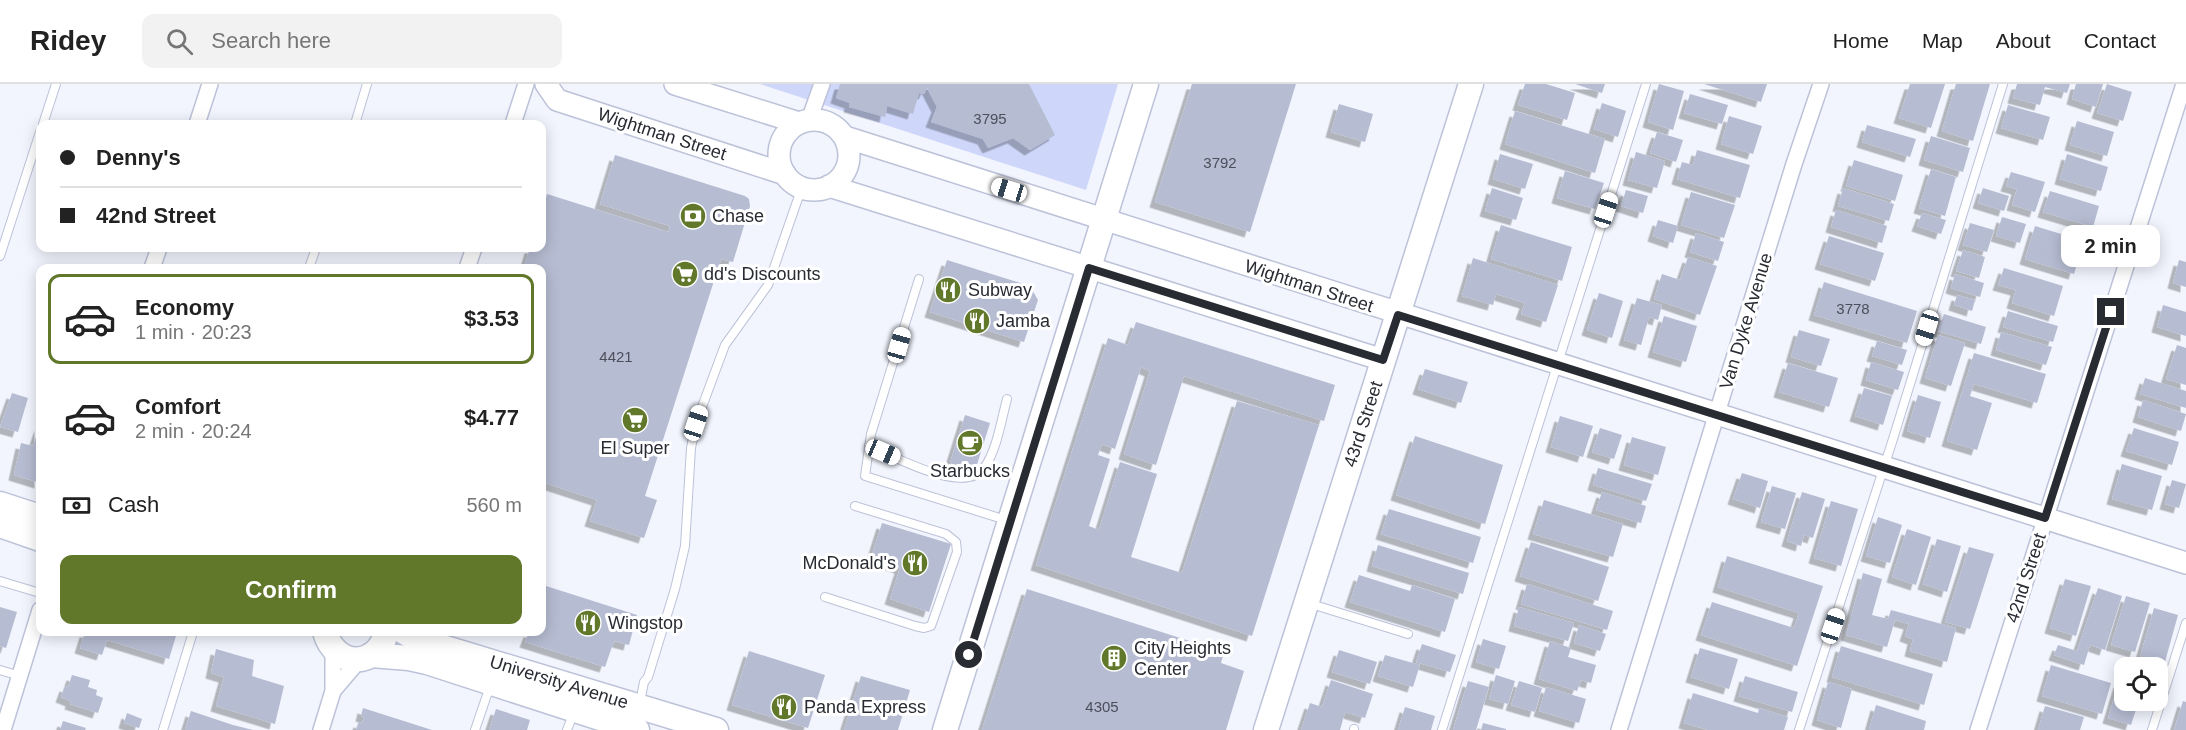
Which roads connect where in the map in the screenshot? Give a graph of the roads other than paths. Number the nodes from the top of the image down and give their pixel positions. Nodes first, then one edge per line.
1 (56, 84) edge
2 (210, 84) edge
3 (367, 84) edge
4 (526, 84) edge
5 (546, 84) edge
6 (675, 84) edge
7 (822, 84) edge
8 (1146, 84) edge
9 (1471, 84) edge
10 (1646, 84) edge
11 (1821, 84) edge
12 (2003, 84) edge
13 (2184, 84) edge
14 (44, 120) edge
15 (198, 120) edge
16 (356, 120) edge
17 (514, 120) edge
18 (804, 122) junction
19 (845, 137) junction
20 (36, 144) edge
21 (785, 174) junction
22 (829, 186) junction
23 (802, 187) junction
24 (1104, 220) junction
25 (0, 256) edge
26 (1089, 268) junction
27 (919, 279) dead end
28 (1398, 315) junction
29 (1383, 360) junction
30 (1557, 364) junction
31 (1007, 399) dead end
32 (1718, 416) junction
33 (869, 446) junction
34 (1884, 468) junction
35 (0, 504) edge
36 (855, 506) dead end
37 (36, 516) edge
38 (2045, 518) junction
39 (1010, 522) junction
40 (0, 525) edge
41 (36, 538) edge
42 (2186, 563) edge
43 (0, 581) edge
44 (36, 592) edge
45 (825, 597) dead end
46 (1306, 603) junction
47 (36, 623) edge
48 (2186, 623) edge
49 (1408, 634) dead end
50 (192, 636) edge
51 (384, 636) edge
52 (411, 636) edge
53 (326, 638) edge
54 (366, 657) junction
55 (0, 670) edge
56 (20, 676) junction
57 (491, 683) junction
58 (333, 691) junction
59 (571, 720) edge
60 (635, 724) edge
61 (3, 730) edge
62 (163, 730) edge
63 (321, 730) edge
64 (475, 730) edge
65 (716, 730) edge
66 (945, 730) edge
67 (1266, 730) edge
68 (1442, 730) edge
69 (1619, 730) edge
70 (1799, 730) edge
71 (1978, 730) edge
72 (2152, 730) edge

1 - 14 lane
2 - 15 street
3 - 16 lane
4 - 17 street
5 - 21 main road, Wightman Street
6 - 18 main road, Wightman Street
7 - 18 street
8 - 24 main road
9 - 28 main road, 43rd Street
10 - 30 lane
11 - 32 street, Van Dyke Avenue
12 - 34 lane
13 - 38 street, 42nd Street
18 - 19 main road, Wightman Street
18 - 21 main road
19 - 22 main road
19 - 24 main road, Wightman Street
20 - 25 lane
21 - 23 main road, Wightman Street
22 - 23 main road
22 - 26 main road
23 - 60 lane
24 - 26 main road
24 - 28 main road, Wightman Street
26 - 29 main road
26 - 39 main road
27 - 33 lane
28 - 29 main road, 43rd Street
28 - 30 main road, Wightman Street
29 - 46 main road, 43rd Street
30 - 32 main road, Wightman Street
30 - 68 lane
31 - 33 lane
32 - 34 main road, Wightman Street
32 - 69 street, Van Dyke Avenue
33 - 39 lane
34 - 38 main road, Wightman Street
34 - 70 lane
35 - 37 main road
36 - 45 lane
38 - 42 main road, Wightman Street
38 - 71 street, 42nd Street
39 - 66 main road
40 - 41 main road
43 - 44 lane
46 - 49 lane
46 - 67 main road, 43rd Street
47 - 56 street
48 - 72 lane
50 - 62 lane
51 - 54 main road
52 - 60 main road, University Avenue
53 - 54 main road, University Avenue
53 - 58 street
54 - 57 main road, University Avenue
54 - 58 street
55 - 56 lane
56 - 61 street
57 - 59 main road, University Avenue
57 - 64 lane
58 - 63 street
59 - 60 main road, University Avenue
60 - 65 main road, University Avenue

